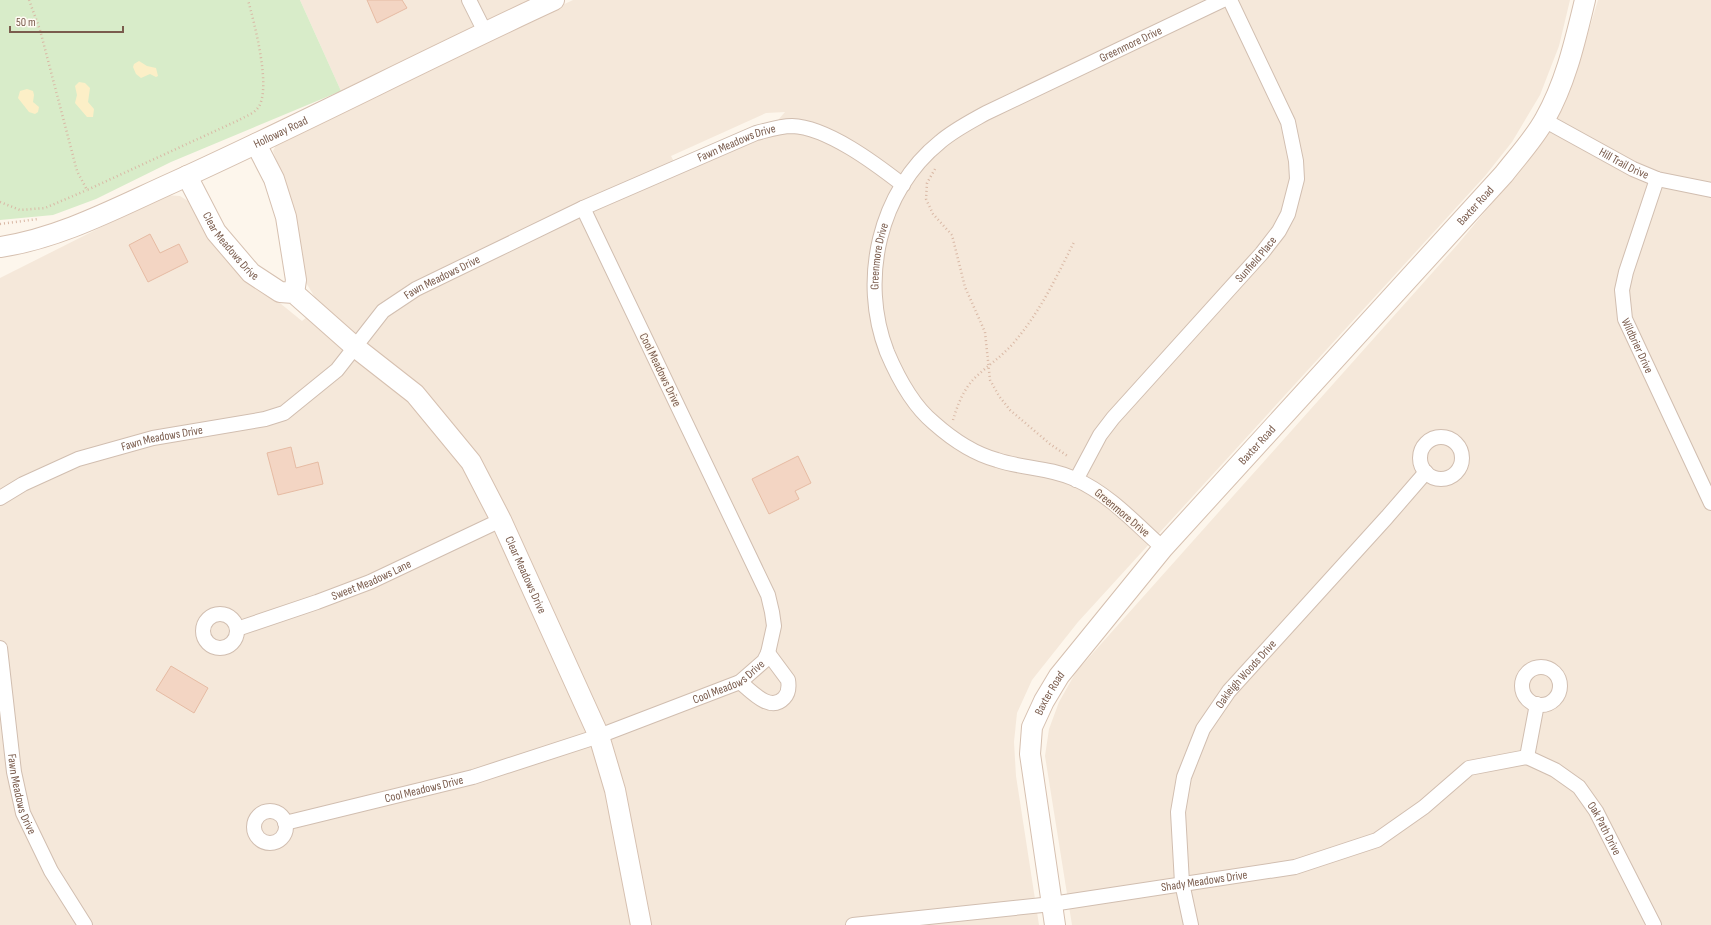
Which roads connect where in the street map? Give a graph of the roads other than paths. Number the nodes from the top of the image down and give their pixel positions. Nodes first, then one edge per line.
1 (469, 0) edge
2 (554, 0) edge
3 (1223, 0) edge
4 (1230, 0) edge
5 (1585, 0) edge
6 (485, 32) junction
7 (1544, 120) junction
8 (256, 144) junction
9 (187, 176) junction
10 (1657, 179) junction
11 (903, 184) junction
12 (1711, 190) edge
13 (583, 208) junction
14 (0, 247) edge
15 (294, 293) junction
16 (355, 347) junction
17 (1426, 472) dead end
18 (1076, 480) junction
19 (0, 498) edge
20 (1711, 503) edge
21 (501, 520) junction
22 (1163, 548) junction
23 (237, 629) dead end
24 (0, 648) edge
25 (768, 653) junction
26 (740, 682) junction
27 (1537, 704) dead end
28 (599, 736) junction
29 (1527, 757) junction
30 (285, 823) dead end
31 (1182, 883) junction
32 (1052, 904) junction
33 (85, 925) edge
34 (641, 925) edge
35 (853, 925) edge
36 (856, 925) edge
37 (1055, 925) edge
38 (1191, 925) edge
39 (1654, 925) edge

1 - 6 street
2 - 6 street, Holloway Road
3 - 11 street, Greenmore Drive
4 - 18 street, Sunfield Place
5 - 7 street, Baxter Road
6 - 8 street, Holloway Road
7 - 10 street, Hill Trail Drive
7 - 22 street, Baxter Road
8 - 9 street, Holloway Road
8 - 15 street
9 - 14 street, Holloway Road
9 - 15 street, Clear Meadows Drive
10 - 12 street, Hill Trail Drive
10 - 20 street, Wildbrier Drive
11 - 13 street, Fawn Meadows Drive
11 - 18 street, Greenmore Drive
13 - 16 street, Fawn Meadows Drive
13 - 25 street, Cool Meadows Drive
15 - 16 street, Clear Meadows Drive
16 - 19 street, Fawn Meadows Drive
16 - 21 street, Clear Meadows Drive
17 - 31 street, Oakleigh Woods Drive
18 - 22 street, Greenmore Drive
21 - 23 street, Sweet Meadows Lane
21 - 28 street, Clear Meadows Drive
22 - 32 street, Baxter Road
24 - 33 street, Fawn Meadows Drive
25 - 26 street, Cool Meadows Drive
25 - 26 street
26 - 28 street, Cool Meadows Drive
27 - 29 street
28 - 30 street, Cool Meadows Drive
28 - 34 street, Clear Meadows Drive
29 - 31 street, Shady Meadows Drive
29 - 39 street, Oak Path Drive
31 - 32 street, Shady Meadows Drive
31 - 38 street, Oakleigh Woods Drive
32 - 36 street, Shady Meadows Drive
32 - 37 street, Baxter Road
35 - 36 street, Shady Meadows Drive

